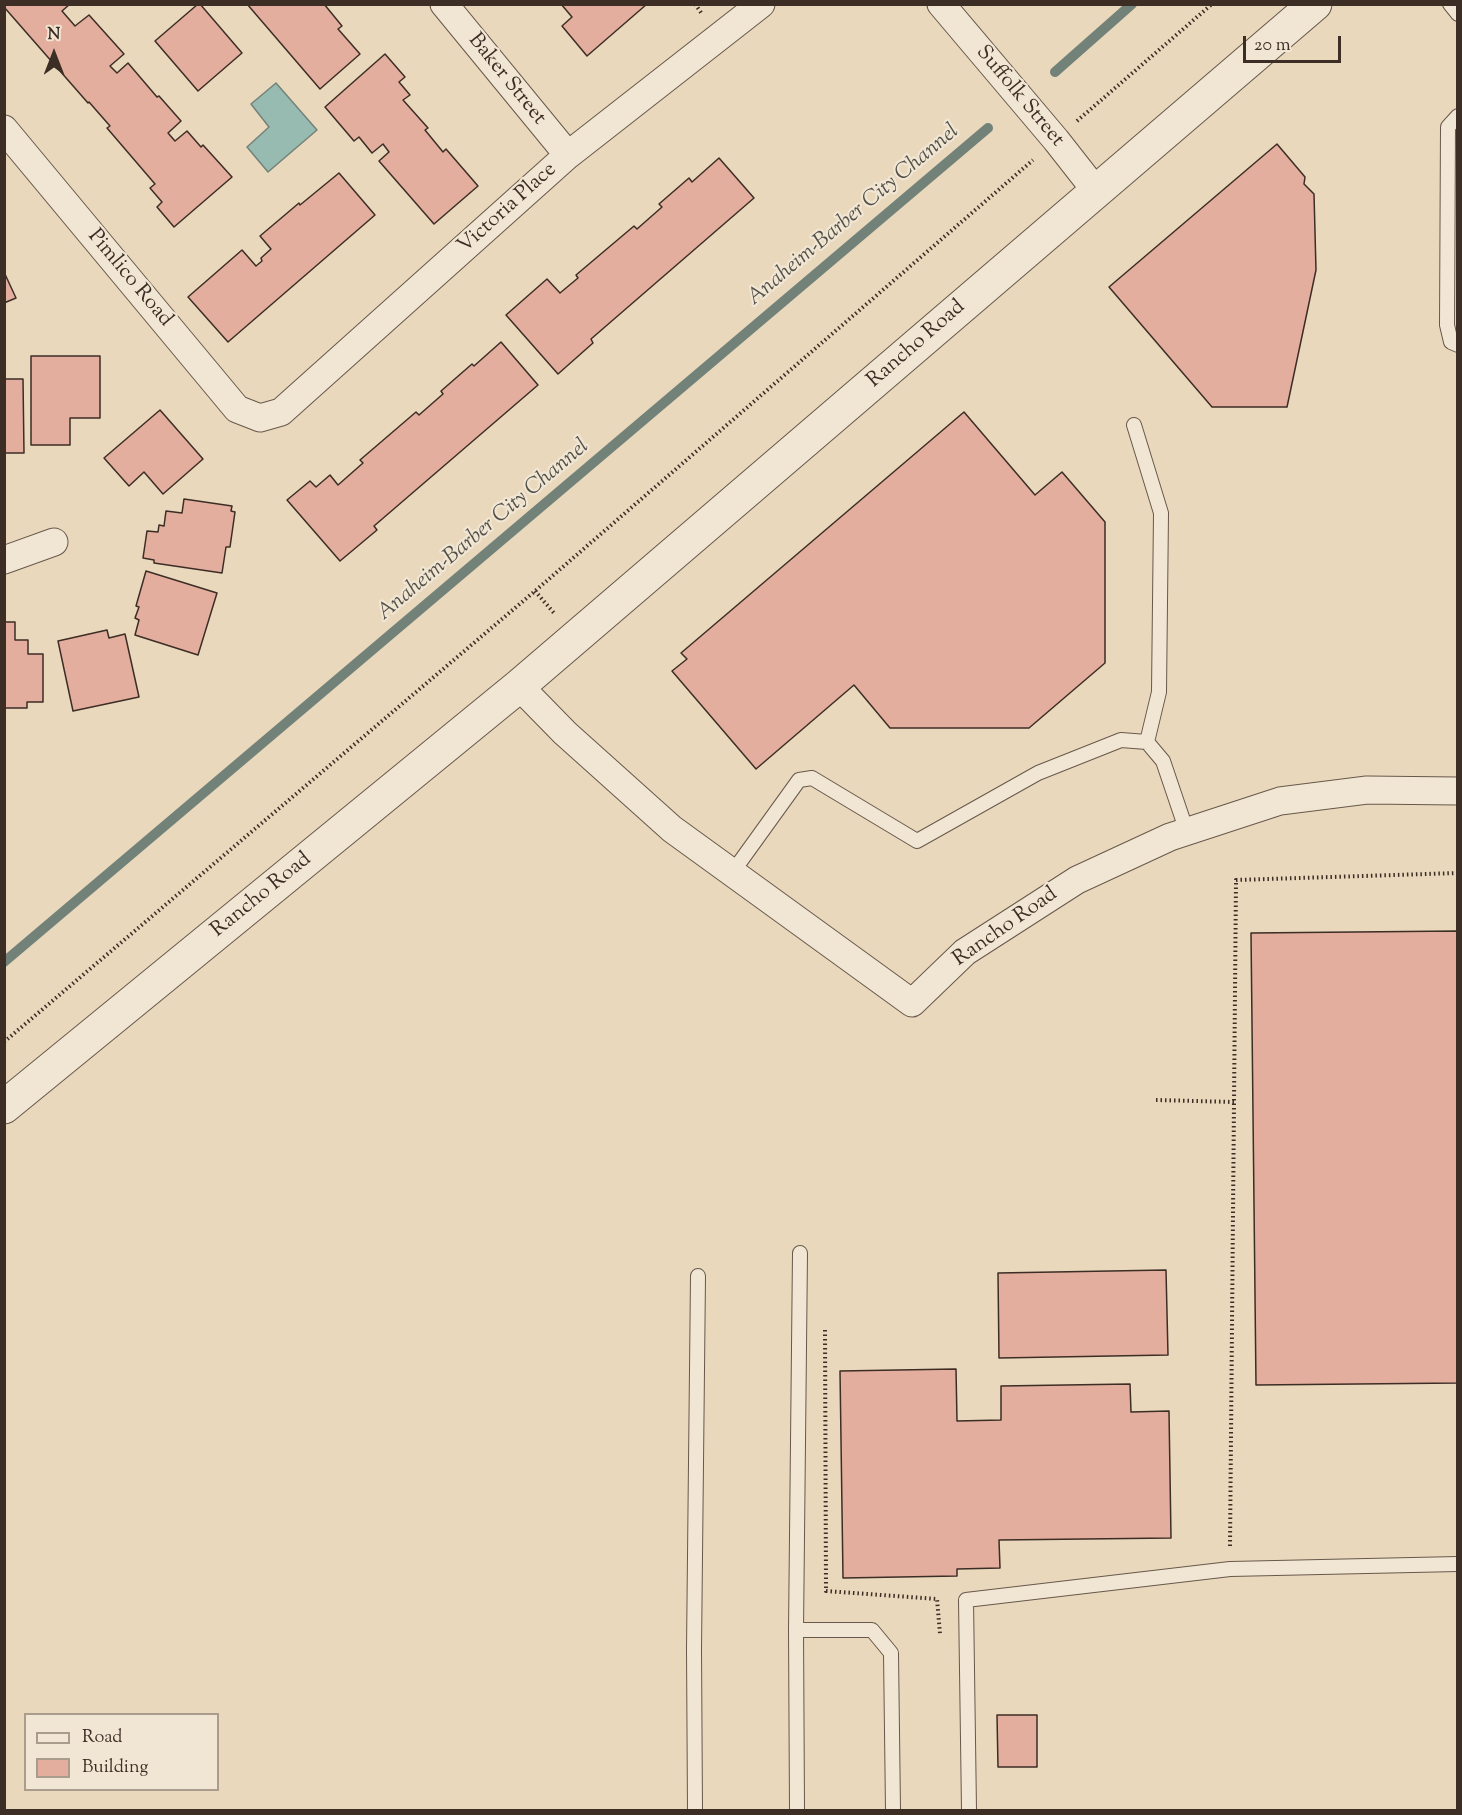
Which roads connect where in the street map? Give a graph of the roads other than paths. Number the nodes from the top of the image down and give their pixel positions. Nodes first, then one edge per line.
1 (444, 4) edge
2 (761, 4) edge
3 (1315, 4) edge
4 (1450, 4) edge
5 (947, 6) edge
6 (1458, 14) edge
7 (1458, 116) edge
8 (4, 129) edge
9 (568, 155) junction
10 (1096, 191) junction
11 (1458, 345) edge
12 (260, 418) joint
13 (1134, 425) dead end
14 (54, 542) dead end
15 (4, 560) edge
16 (519, 686) junction
17 (1147, 742) junction
18 (1458, 791) edge
19 (1187, 832) junction
20 (732, 873) junction
21 (4, 1107) edge
22 (800, 1252) dead end
23 (698, 1276) dead end
24 (1458, 1564) edge
25 (796, 1630) junction
26 (695, 1810) edge
27 (797, 1810) edge
28 (893, 1810) edge
29 (969, 1810) edge

1 - 9 street, Baker Street
2 - 9 street, Victoria Place
3 - 10 street, Rancho Road
4 - 6 lane
5 - 10 street, Suffolk Street
7 - 11 lane
8 - 12 street, Pimlico Road
9 - 12 street, Victoria Place
10 - 16 street, Rancho Road
13 - 17 lane
14 - 15 street
16 - 20 street, Rancho Road
16 - 21 street, Rancho Road
17 - 19 lane
17 - 20 lane
18 - 19 street, Rancho Road
19 - 20 street, Rancho Road
22 - 25 lane
23 - 26 lane
24 - 29 lane
25 - 27 lane
25 - 28 lane

